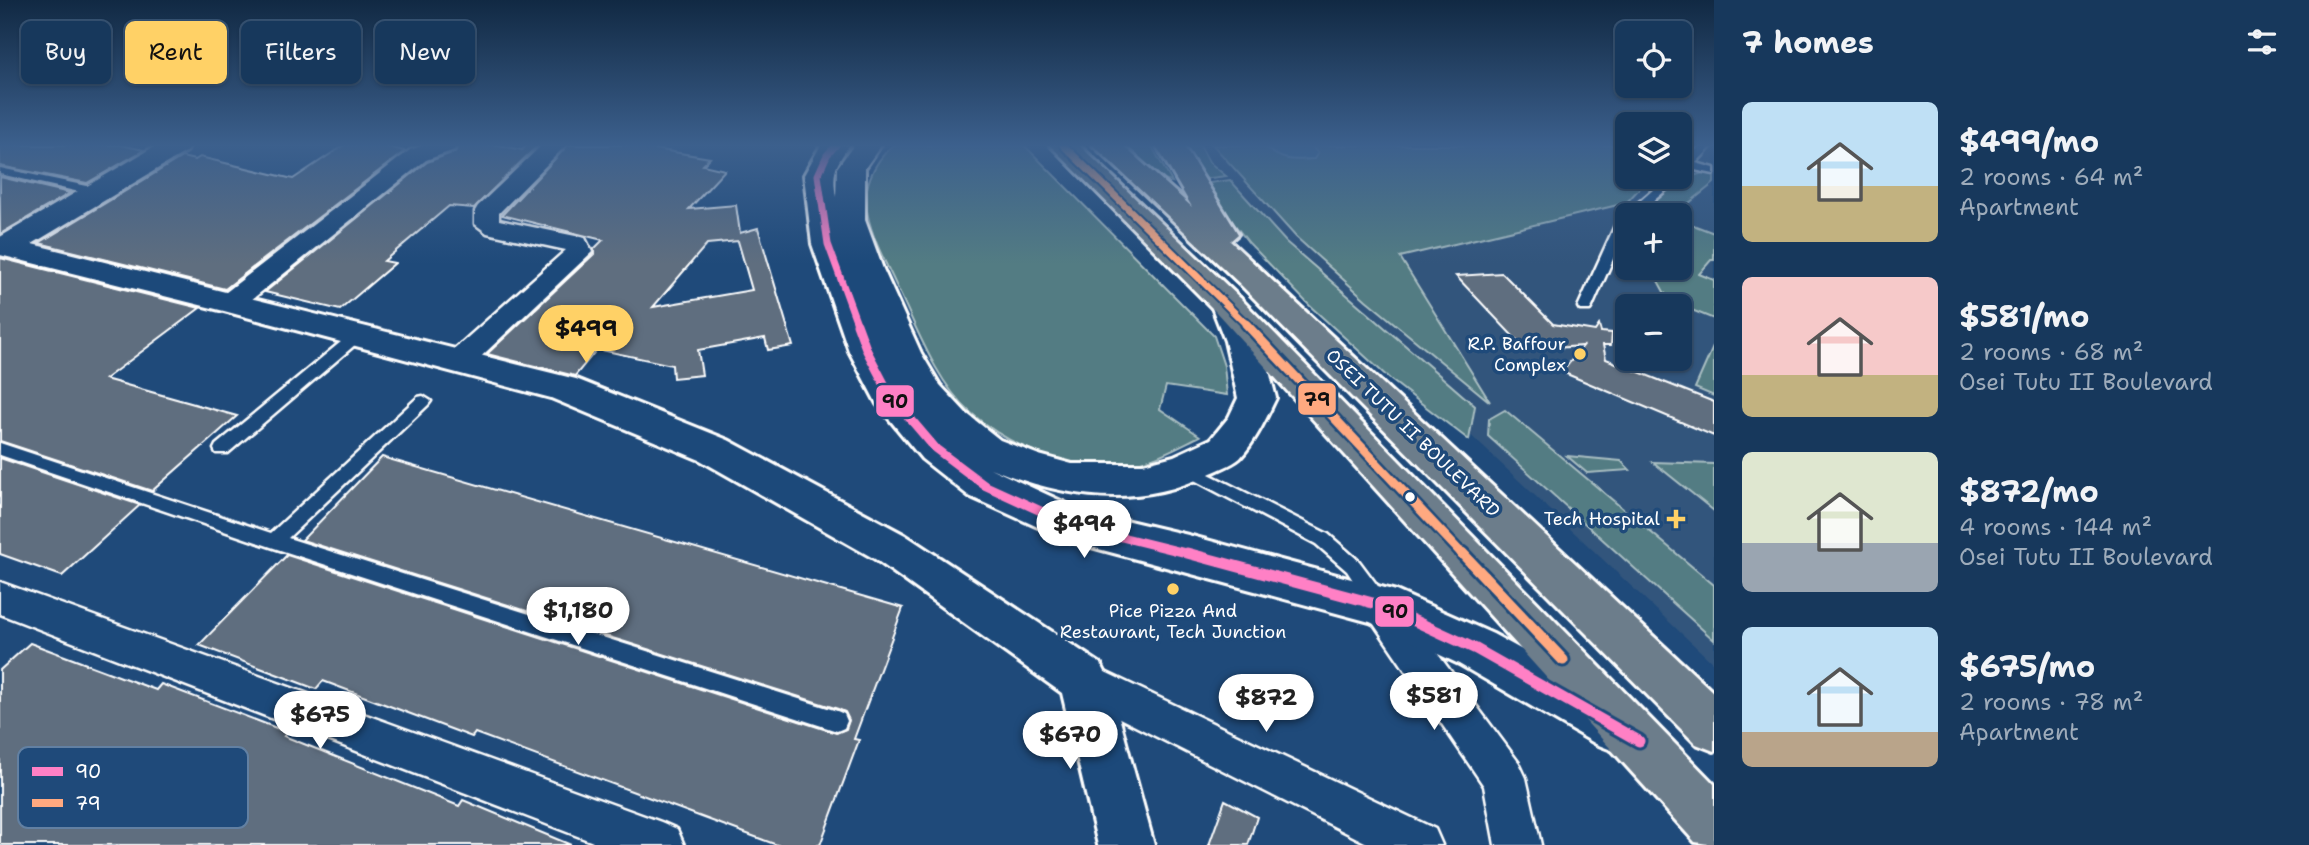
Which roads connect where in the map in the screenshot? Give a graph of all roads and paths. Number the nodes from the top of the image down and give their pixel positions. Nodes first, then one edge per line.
1 (62, 184) edge
2 (110, 184) edge
3 (381, 184) edge
4 (514, 184) edge
5 (819, 184) edge
6 (851, 184) edge
7 (1111, 184) edge
8 (1142, 184) edge
9 (1188, 184) edge
10 (1661, 189) edge
11 (97, 192) junction
12 (1644, 203) edge
13 (1615, 237) edge
14 (2, 247) edge
15 (1239, 291) junction
16 (231, 302) junction
17 (1585, 307) dead end
18 (358, 335) junction
19 (458, 361) junction
20 (423, 401) dead end
21 (0, 449) edge
22 (222, 449) dead end
23 (1185, 468) junction
24 (274, 541) junction
25 (1380, 605) junction
26 (6, 607) edge
27 (1084, 680) junction
28 (837, 721) dead end
29 (1714, 727) edge
30 (1639, 741) junction
31 (1714, 824) edge
32 (661, 845) edge
33 (1126, 845) edge
34 (1419, 845) edge
35 (1518, 845) edge

1 - 11 lane
2 - 11 street
3 - 16 street
4 - 19 street
5 - 25 street
6 - 23 street
7 - 15 highway, OSEI TUTU II BOULEVARD
8 - 15 highway, OSEI TUTU II BOULEVARD
9 - 15 highway
10 - 12 lane
11 - 14 street
13 - 17 lane
14 - 16 street
15 - 23 street
15 - 29 highway, OSEI TUTU II BOULEVARD
15 - 30 highway, OSEI TUTU II BOULEVARD
16 - 18 street
18 - 19 street
18 - 22 lane
19 - 27 street
20 - 24 lane
21 - 24 lane
23 - 25 lane
24 - 28 lane
25 - 30 street
25 - 35 street
26 - 32 street
27 - 33 street
27 - 34 street
30 - 31 highway, OSEI TUTU II BOULEVARD

